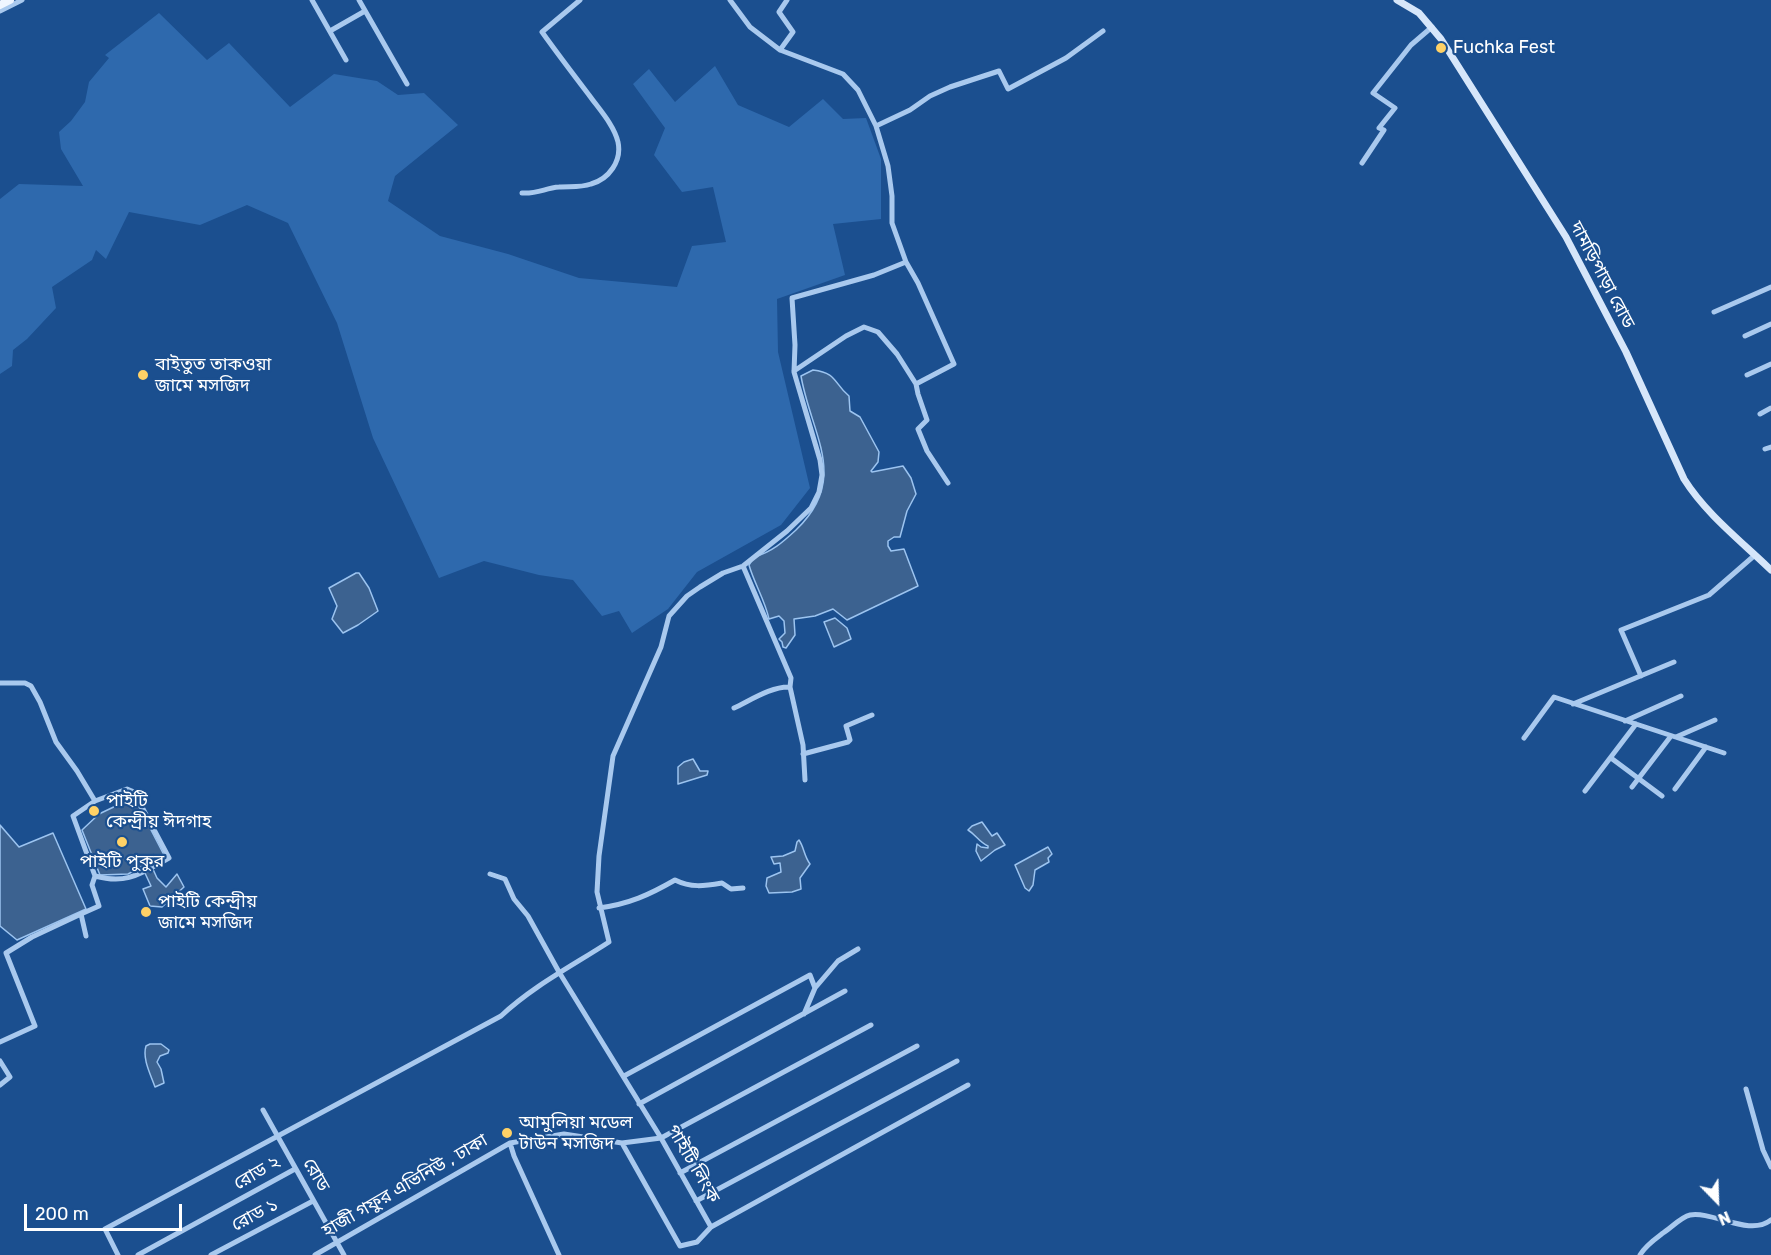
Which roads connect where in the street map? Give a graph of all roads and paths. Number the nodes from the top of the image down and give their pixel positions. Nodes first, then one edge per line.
1 (10, 0) edge
2 (22, 0) edge
3 (312, 0) edge
4 (359, 0) edge
5 (580, 0) edge
6 (730, 0) edge
7 (787, 0) edge
8 (1397, 0) edge
9 (0, 5) edge
10 (0, 11) edge
11 (365, 11) junction
12 (1432, 27) junction
13 (330, 31) junction
14 (1103, 31) dead end
15 (780, 50) junction
16 (346, 60) dead end
17 (407, 84) dead end
18 (876, 126) junction
19 (1362, 163) dead end
20 (522, 193) dead end
21 (906, 262) junction
22 (1771, 287) edge
23 (1714, 312) dead end
24 (1771, 324) edge
25 (1745, 336) dead end
26 (1771, 364) edge
27 (794, 371) junction
28 (1748, 375) dead end
29 (916, 384) junction
30 (1771, 408) edge
31 (1760, 414) dead end
32 (948, 483) dead end
33 (1755, 555) junction
34 (742, 566) junction
35 (1771, 570) edge
36 (1674, 662) dead end
37 (1641, 676) junction
38 (0, 683) edge
39 (790, 687) junction
40 (1681, 696) dead end
41 (1573, 704) junction
42 (734, 708) dead end
43 (872, 715) dead end
44 (1715, 720) dead end
45 (1625, 721) junction
46 (1636, 724) junction
47 (1673, 736) junction
48 (1524, 738) dead end
49 (1706, 747) junction
50 (1724, 753) dead end
51 (803, 754) junction
52 (1611, 758) junction
53 (1639, 779) junction
54 (805, 780) dead end
55 (1632, 788) dead end
56 (1675, 789) dead end
57 (1585, 791) dead end
58 (1662, 796) dead end
59 (95, 801) junction
60 (490, 874) dead end
61 (95, 876) junction
62 (743, 888) dead end
63 (599, 908) junction
64 (81, 914) junction
65 (86, 936) dead end
66 (858, 949) dead end
67 (559, 972) junction
68 (815, 988) junction
69 (845, 991) dead end
70 (804, 1014) junction
71 (871, 1024) dead end
72 (0, 1042) edge
73 (917, 1046) dead end
74 (0, 1061) edge
75 (957, 1061) dead end
76 (624, 1076) junction
77 (0, 1085) edge
78 (968, 1085) dead end
79 (1746, 1089) dead end
80 (639, 1104) junction
81 (263, 1110) dead end
82 (277, 1138) junction
83 (661, 1138) junction
84 (510, 1143) junction
85 (622, 1143) junction
86 (1771, 1167) edge
87 (295, 1169) junction
88 (680, 1173) junction
89 (313, 1201) junction
90 (696, 1201) junction
91 (1771, 1220) edge
92 (711, 1227) junction
93 (337, 1244) junction
94 (118, 1255) edge
95 (138, 1255) edge
96 (211, 1255) edge
97 (315, 1255) edge
98 (344, 1255) edge
99 (559, 1255) edge
100 (1640, 1255) edge

1 - 9 main road
2 - 10 street
3 - 13 street
4 - 11 street
5 - 20 street
6 - 15 street
7 - 15 street
8 - 12 main road, দামড়িপাড়া রোড
11 - 13 street
11 - 17 street
12 - 19 street
12 - 33 main road, দামড়িপাড়া রোড
13 - 16 street
14 - 18 street
15 - 18 street
18 - 21 street
21 - 27 street
21 - 29 street
22 - 23 street
24 - 25 street
26 - 28 street
27 - 29 street
27 - 34 street
29 - 32 street
30 - 31 street
33 - 35 main road, দামড়িপাড়া রোড
33 - 37 street
34 - 39 street
34 - 63 street
36 - 37 street
37 - 41 street
38 - 59 street
39 - 42 street
39 - 51 street
40 - 45 street
41 - 45 street
41 - 48 street
43 - 51 street
44 - 47 street
45 - 46 street
46 - 47 street
46 - 52 street
47 - 49 street
47 - 53 street
49 - 50 street
49 - 56 street
51 - 54 street
52 - 53 street
52 - 57 street
53 - 55 street
53 - 58 street
59 - 61 street
59 - 61 street
60 - 67 street, পাইটি লিংক
61 - 64 street
62 - 63 street
63 - 67 street
64 - 65 street
64 - 72 street
66 - 68 street
67 - 76 street, পাইটি লিংক
67 - 82 street
68 - 70 street
68 - 76 street
69 - 70 street
70 - 80 street
71 - 83 street
73 - 88 street
74 - 77 street
75 - 90 street
76 - 80 street, পাইটি লিংক
78 - 92 street, পাইটি লিংক
79 - 86 street
80 - 83 street, পাইটি লিংক
81 - 82 street, রোড
82 - 87 street, রোড
82 - 94 street
83 - 85 street
83 - 88 street, পাইটি লিংক
84 - 85 street
84 - 93 street, হাজী গফুর এভিনিউ , ঢাকা
84 - 99 street
85 - 92 street
87 - 89 street, রোড
87 - 95 street, রোড ২
88 - 90 street, পাইটি লিংক
89 - 93 street, রোড
89 - 96 street, রোড ১
90 - 92 street, পাইটি লিংক
91 - 100 street
93 - 97 street, হাজী গফুর এভিনিউ , ঢাকা
93 - 98 street, রোড

